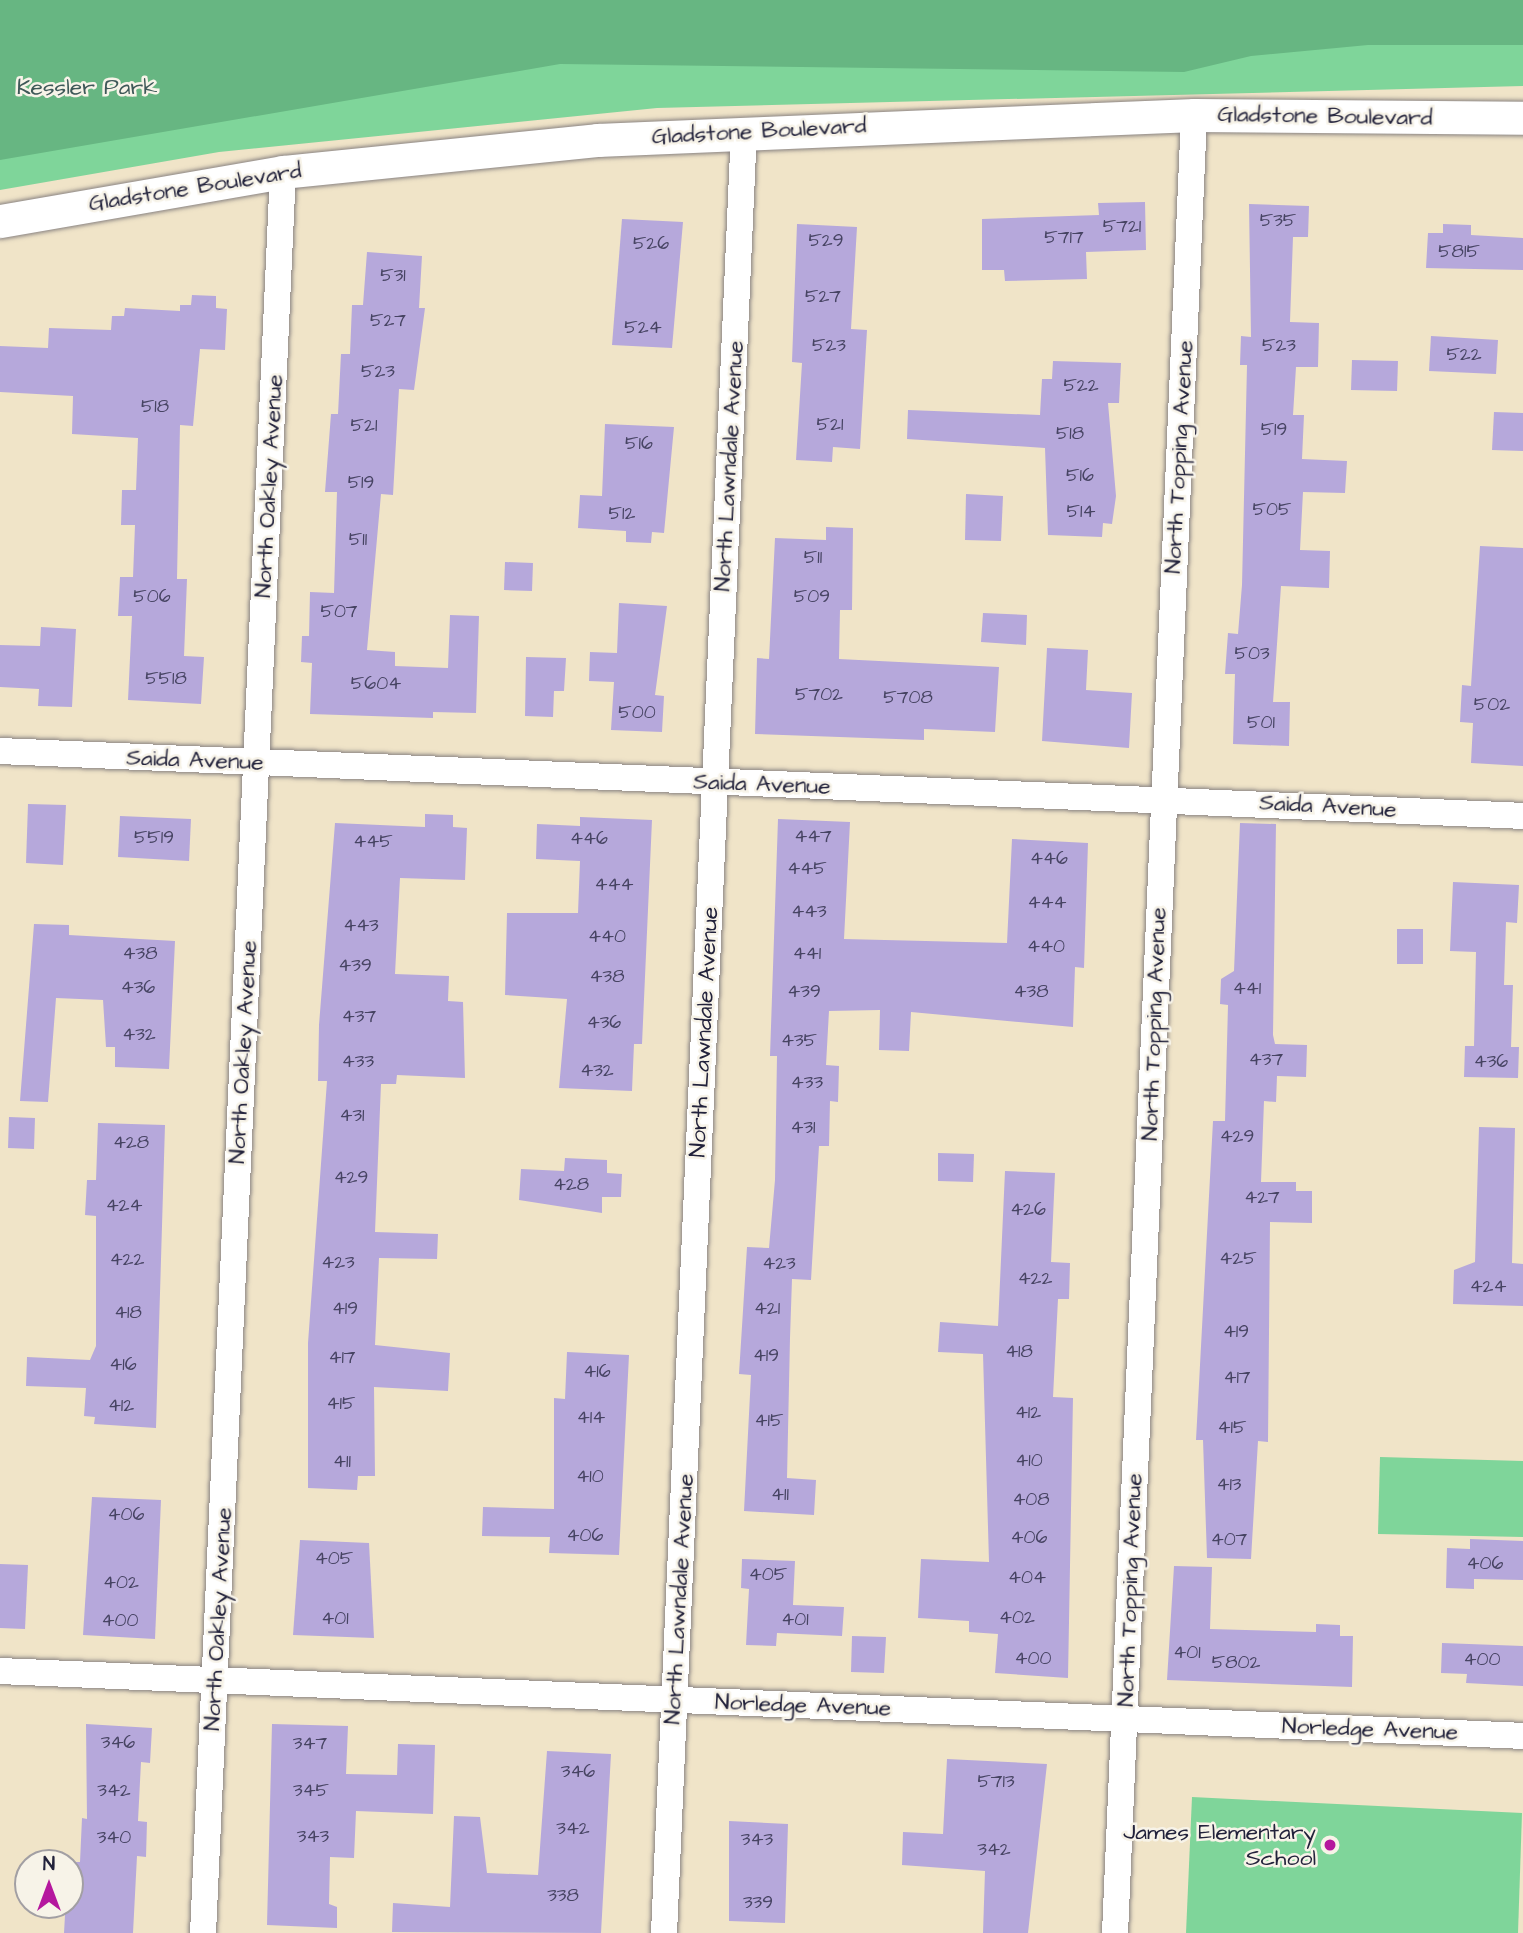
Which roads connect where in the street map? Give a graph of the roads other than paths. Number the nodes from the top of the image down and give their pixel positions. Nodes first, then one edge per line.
1 (1194, 115) junction
2 (1523, 117) edge
3 (744, 132) junction
4 (283, 172) junction
5 (0, 221) edge
6 (0, 751) edge
7 (256, 762) junction
8 (715, 782) junction
9 (1164, 800) junction
10 (1523, 816) edge
11 (0, 1671) edge
12 (214, 1680) junction
13 (674, 1700) junction
14 (1125, 1718) junction
15 (1523, 1736) edge
16 (203, 1933) edge
17 (664, 1933) edge
18 (1115, 1933) edge

1 - 2 street, Gladstone Boulevard
1 - 3 street, Gladstone Boulevard
1 - 9 street, North Topping Avenue
3 - 4 street, Gladstone Boulevard
3 - 8 street, North Lawndale Avenue
4 - 5 street, Gladstone Boulevard
4 - 7 street, North Oakley Avenue
6 - 7 street, Saida Avenue
7 - 8 street, Saida Avenue
7 - 12 street, North Oakley Avenue
8 - 9 street, Saida Avenue
8 - 13 street, North Lawndale Avenue
9 - 10 street, Saida Avenue
9 - 14 street, North Topping Avenue
11 - 12 street, Norledge Avenue
12 - 13 street, Norledge Avenue
12 - 16 street, North Oakley Avenue
13 - 14 street, Norledge Avenue
13 - 17 street, North Lawndale Avenue
14 - 15 street, Norledge Avenue
14 - 18 street, North Topping Avenue

